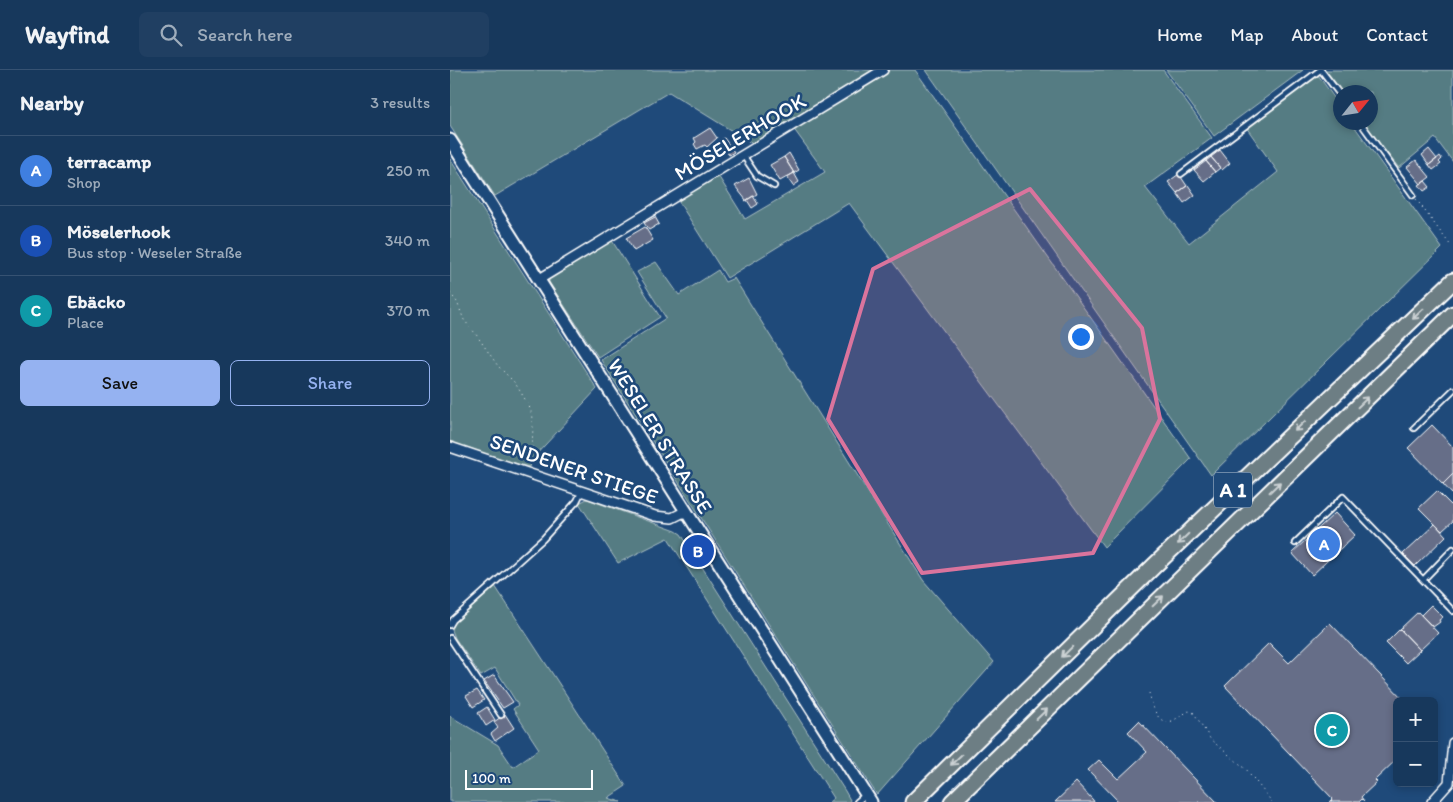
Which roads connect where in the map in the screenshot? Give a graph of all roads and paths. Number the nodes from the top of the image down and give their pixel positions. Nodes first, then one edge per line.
1 (883, 70) edge
2 (1321, 70) edge
3 (1333, 86) edge
4 (1366, 130) edge
5 (450, 140) edge
6 (743, 156) junction
7 (1181, 174) dead end
8 (774, 186) dead end
9 (1413, 195) joint
10 (1451, 246) dead end
11 (538, 280) junction
12 (1453, 281) edge
13 (450, 294) edge
14 (1453, 314) edge
15 (1453, 390) edge
16 (1414, 428) dead end
17 (450, 447) edge
18 (523, 471) junction
19 (582, 492) junction
20 (686, 511) junction
21 (1294, 543) dead end
22 (1453, 549) edge
23 (1423, 580) junction
24 (1453, 611) edge
25 (450, 625) edge
26 (450, 638) edge
27 (1149, 693) dead end
28 (501, 715) dead end
29 (1453, 743) edge
30 (918, 797) edge
31 (869, 798) edge
32 (857, 802) edge
33 (952, 802) edge
34 (1272, 802) edge
35 (1432, 802) edge

1 - 6 street, MÖSELERHOOK
2 - 3 lane
2 - 7 lane
4 - 9 lane
5 - 11 main road, WESELER STRASSE
6 - 8 lane
6 - 11 street, MÖSELERHOOK
9 - 10 path
11 - 20 main road, WESELER STRASSE
12 -> 30 highway, A 1
13 - 18 path
33 -> 14 highway, A 1
15 - 16 lane
17 - 18 street, SENDENER STIEGE
18 - 19 street, SENDENER STIEGE
19 - 20 street, SENDENER STIEGE
19 - 25 lane
20 - 31 main road, WESELER STRASSE
21 - 23 lane
22 - 23 lane
23 - 24 lane
26 - 28 lane
27 - 34 path
29 - 35 street
31 - 32 lane

